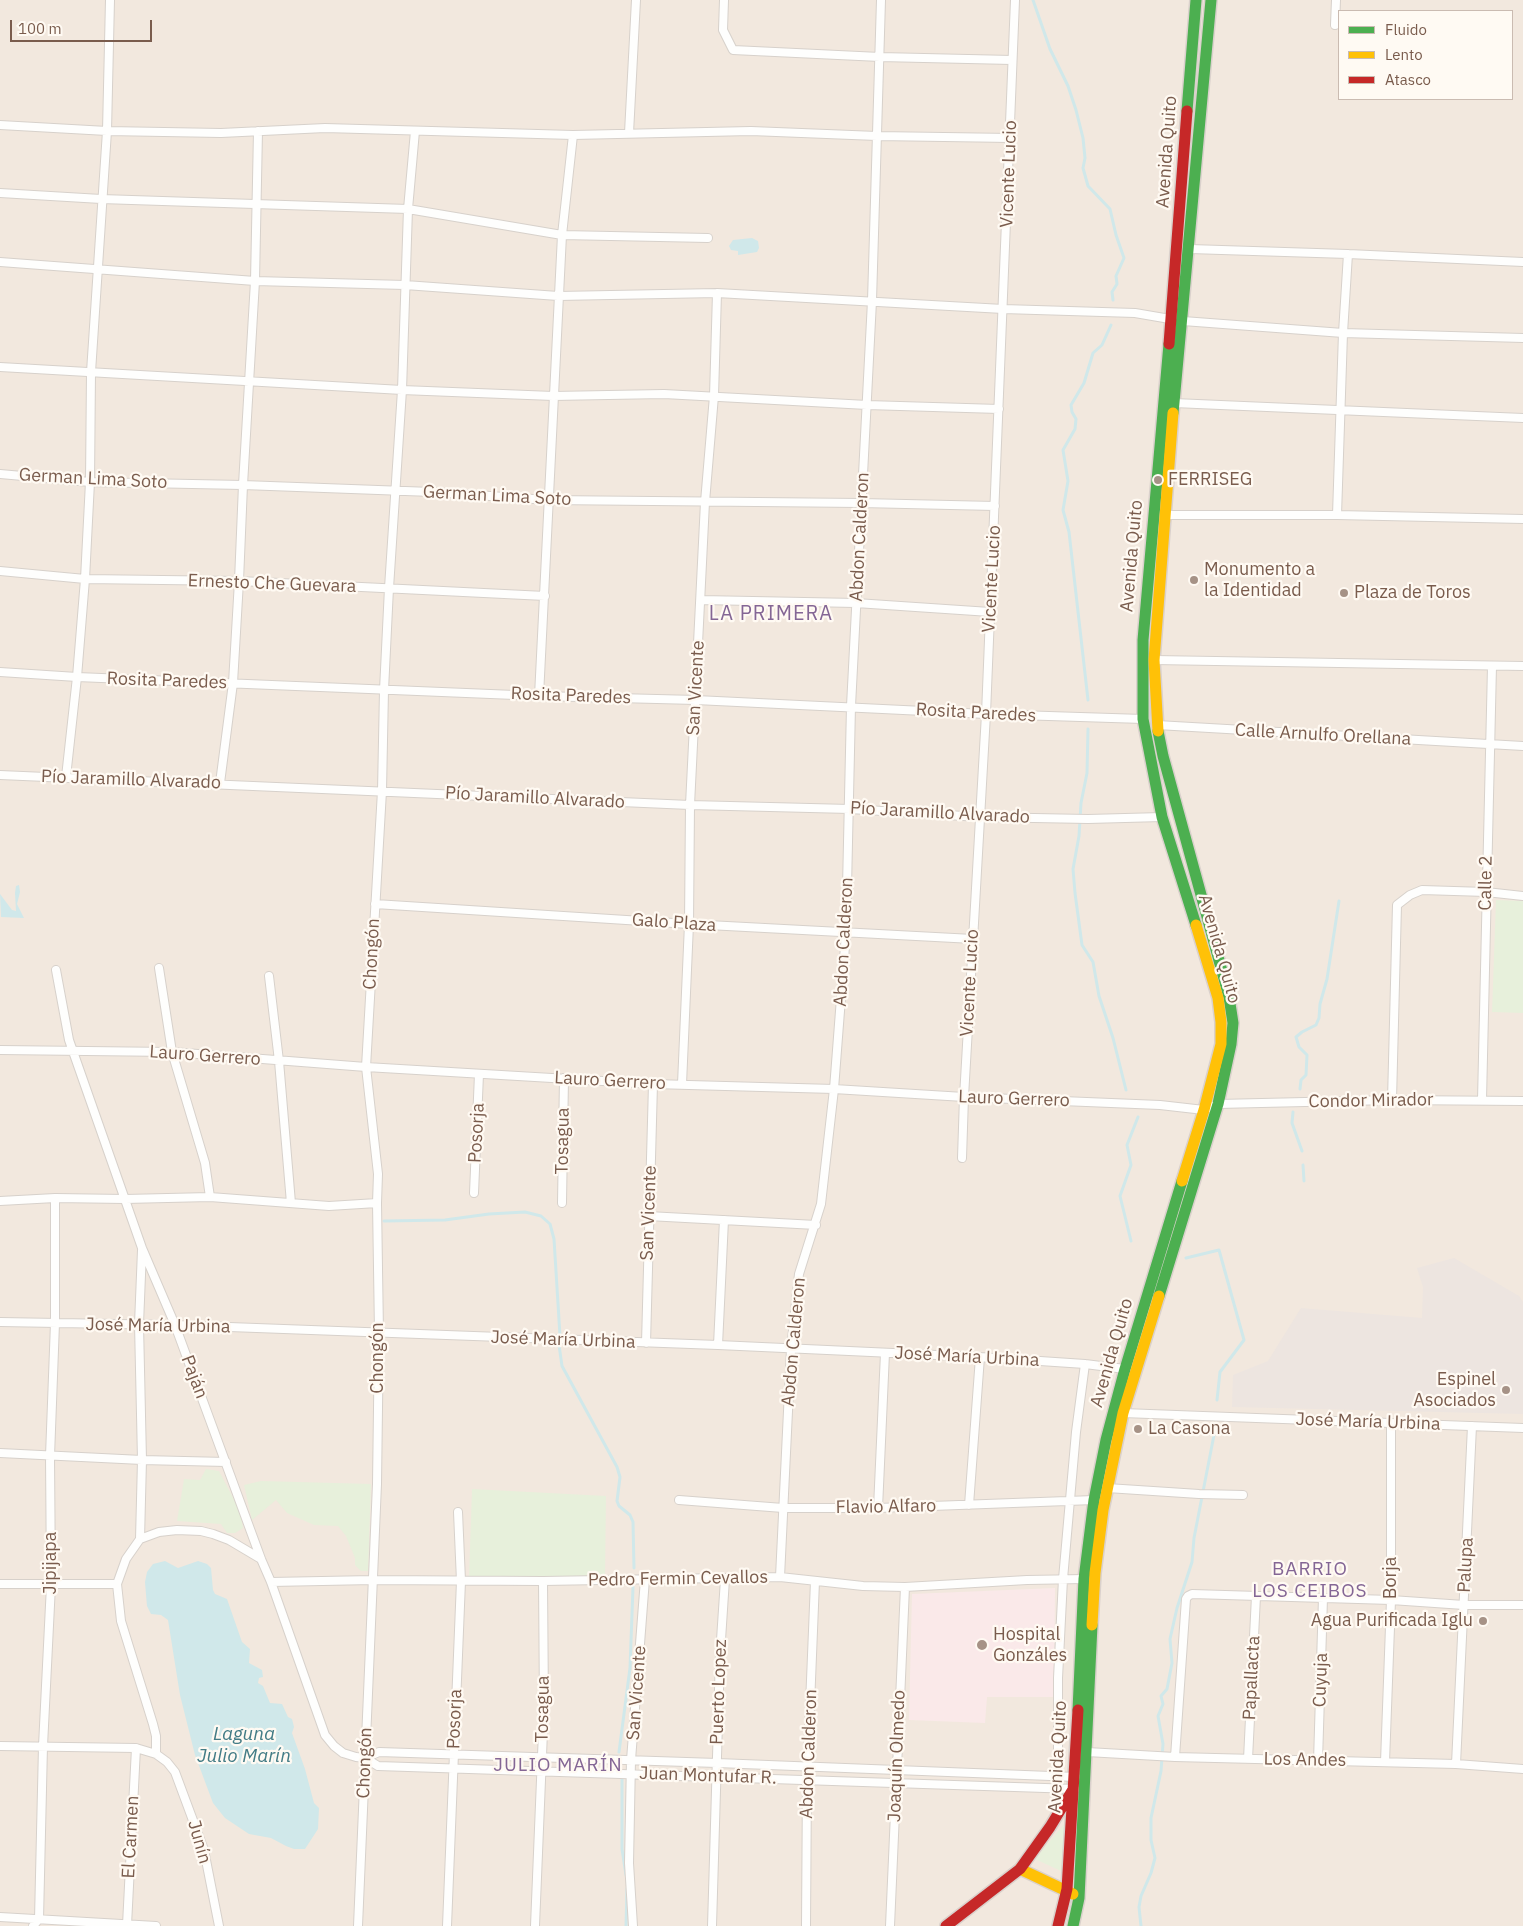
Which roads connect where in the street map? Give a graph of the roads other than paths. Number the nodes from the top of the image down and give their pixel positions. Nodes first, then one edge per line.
1 (110, 0) edge
2 (636, 0) edge
3 (724, 0) edge
4 (881, 0) edge
5 (1015, 0) edge
6 (1196, 0) edge
7 (1211, 0) edge
8 (1336, 0) edge
9 (1335, 25) dead end
10 (880, 57) junction
11 (1012, 60) junction
12 (0, 125) edge
13 (107, 131) junction
14 (258, 131) junction
15 (415, 131) junction
16 (629, 133) junction
17 (573, 135) junction
18 (877, 136) junction
19 (1011, 138) junction
20 (0, 193) edge
21 (101, 199) junction
22 (257, 206) junction
23 (408, 209) junction
24 (562, 234) junction
25 (708, 238) dead end
26 (1190, 249) junction
27 (1348, 254) junction
28 (0, 262) edge
29 (1523, 262) edge
30 (98, 270) junction
31 (255, 281) junction
32 (405, 285) junction
33 (717, 293) junction
34 (558, 296) junction
35 (872, 301) junction
36 (1003, 309) junction
37 (1170, 319) junction
38 (1183, 321) junction
39 (1343, 333) junction
40 (1523, 338) edge
41 (0, 367) edge
42 (91, 372) junction
43 (250, 382) junction
44 (402, 390) junction
45 (553, 396) junction
46 (714, 396) junction
47 (1174, 403) junction
48 (867, 405) junction
49 (999, 409) junction
50 (1340, 411) junction
51 (1523, 418) edge
52 (0, 474) edge
53 (90, 482) junction
54 (243, 485) junction
55 (396, 491) junction
56 (548, 500) junction
57 (705, 502) junction
58 (861, 503) junction
59 (996, 506) junction
60 (1167, 515) junction
61 (1337, 515) junction
62 (1523, 519) edge
63 (0, 571) edge
64 (85, 579) junction
65 (239, 581) junction
66 (388, 588) junction
67 (544, 596) junction
68 (700, 600) junction
69 (856, 603) junction
70 (990, 612) junction
71 (1154, 660) junction
72 (1492, 666) junction
73 (1523, 666) edge
74 (0, 672) edge
75 (77, 677) junction
76 (233, 683) junction
77 (384, 690) junction
78 (539, 696) junction
79 (696, 700) junction
80 (851, 706) junction
81 (986, 714) junction
82 (1143, 719) junction
83 (1157, 725) junction
84 (1489, 743) junction
85 (1523, 746) edge
86 (0, 775) edge
87 (66, 777) junction
88 (220, 783) junction
89 (382, 791) junction
90 (690, 805) junction
91 (850, 809) junction
92 (980, 816) junction
93 (1162, 817) junction
94 (1486, 892) junction
95 (1523, 896) edge
96 (375, 904) junction
97 (689, 924) junction
98 (846, 933) junction
99 (973, 939) junction
100 (159, 968) dead end
101 (56, 970) dead end
102 (269, 976) dead end
103 (0, 1050) edge
104 (73, 1050) junction
105 (172, 1052) junction
106 (279, 1060) junction
107 (366, 1067) junction
108 (480, 1074) junction
109 (564, 1078) junction
110 (653, 1084) junction
111 (682, 1084) junction
112 (834, 1089) junction
113 (964, 1097) junction
114 (1392, 1100) junction
115 (1482, 1100) junction
116 (1523, 1101) edge
117 (1218, 1104) junction
118 (1204, 1110) junction
119 (962, 1158) dead end
120 (474, 1193) dead end
121 (210, 1197) junction
122 (55, 1198) junction
123 (125, 1199) junction
124 (0, 1201) edge
125 (291, 1203) junction
126 (377, 1203) junction
127 (562, 1203) dead end
128 (648, 1216) junction
129 (724, 1220) junction
130 (816, 1225) junction
131 (142, 1248) junction
132 (0, 1322) edge
133 (55, 1323) junction
134 (139, 1324) junction
135 (175, 1325) junction
136 (379, 1333) junction
137 (646, 1343) junction
138 (718, 1345) junction
139 (791, 1349) junction
140 (885, 1353) junction
141 (980, 1357) junction
142 (1085, 1364) junction
143 (1125, 1369) junction
144 (1123, 1413) junction
145 (1391, 1423) junction
146 (1472, 1426) junction
147 (1523, 1428) edge
148 (0, 1453) edge
149 (50, 1456) junction
150 (142, 1460) junction
151 (226, 1462) junction
152 (1107, 1488) junction
153 (1243, 1495) dead end
154 (679, 1500) dead end
155 (1094, 1500) junction
156 (1069, 1501) junction
157 (969, 1505) junction
158 (783, 1508) junction
159 (878, 1508) junction
160 (458, 1512) dead end
161 (140, 1539) junction
162 (261, 1559) junction
163 (780, 1577) junction
164 (646, 1579) junction
165 (725, 1579) junction
166 (1063, 1579) junction
167 (1084, 1579) junction
168 (373, 1580) junction
169 (461, 1581) junction
170 (543, 1581) junction
171 (815, 1581) junction
172 (271, 1582) junction
173 (0, 1584) edge
174 (117, 1584) junction
175 (52, 1585) junction
176 (905, 1587) junction
177 (1256, 1596) junction
178 (1324, 1598) junction
179 (1391, 1600) junction
180 (1464, 1605) junction
181 (1523, 1605) edge
182 (0, 1746) edge
183 (43, 1746) junction
184 (136, 1748) junction
185 (1087, 1752) junction
186 (156, 1754) junction
187 (454, 1754) junction
188 (542, 1757) junction
189 (1174, 1757) junction
190 (365, 1758) junction
191 (1248, 1759) junction
192 (631, 1760) junction
193 (1318, 1761) junction
194 (717, 1762) junction
195 (1384, 1762) junction
196 (1456, 1764) junction
197 (808, 1766) junction
198 (453, 1768) junction
199 (1523, 1768) edge
200 (896, 1770) junction
201 (542, 1771) junction
202 (631, 1773) junction
203 (716, 1776) junction
204 (1058, 1776) junction
205 (807, 1779) junction
206 (896, 1782) junction
207 (1080, 1783) junction
208 (1020, 1869) junction
209 (1067, 1890) junction
210 (1079, 1898) junction
211 (0, 1917) edge
212 (39, 1919) junction
213 (127, 1925) edge
214 (33, 1926) edge
215 (156, 1926) edge
216 (219, 1926) edge
217 (358, 1926) edge
218 (447, 1926) edge
219 (536, 1926) edge
220 (633, 1926) edge
221 (712, 1926) edge
222 (806, 1926) edge
223 (890, 1926) edge
224 (946, 1926) edge
225 (1058, 1926) edge
226 (1073, 1926) edge

1 - 13 street
2 - 16 street
3 - 10 street
4 - 10 street, Abdon Calderon
5 - 11 street, Vicente Lucio
6 - 37 highway, Avenida Quito
7 - 26 highway, Avenida Quito
8 - 9 street
10 - 11 street
10 - 18 street, Abdon Calderon
11 - 19 street, Vicente Lucio
12 - 13 street
13 - 14 street
13 - 21 street
14 - 15 street
14 - 22 street
15 - 17 street
15 - 23 street, Chongón
16 - 17 street
16 - 18 street
17 - 24 street
18 - 19 street
18 - 35 street, Abdon Calderon
19 - 36 street, Vicente Lucio
20 - 21 street
21 - 22 street
21 - 30 street
22 - 23 street
22 - 31 street
23 - 24 street
23 - 32 street, Chongón
24 - 25 street
24 - 34 street
26 - 27 street
26 - 38 highway, Avenida Quito
27 - 29 street
27 - 39 street
28 - 30 street
30 - 31 street
30 - 42 street
31 - 32 street
31 - 43 street
32 - 34 street
32 - 44 street, Chongón
33 - 34 street
33 - 35 street
33 - 46 street, San Vicente
34 - 45 street
35 - 36 street
35 - 48 street, Abdon Calderon
36 - 37 street
36 - 49 street, Vicente Lucio
37 - 82 highway, Avenida Quito
38 - 39 street
38 - 47 highway, Avenida Quito
39 - 40 street
39 - 50 street
41 - 42 street
42 - 43 street
42 - 53 street
43 - 44 street
43 - 54 street
44 - 45 street
44 - 55 street, Chongón
45 - 46 street
45 - 56 street
46 - 48 street
46 - 57 street, San Vicente
47 - 50 street
47 - 60 highway, Avenida Quito
48 - 49 street
48 - 58 street, Abdon Calderon
49 - 59 street, Vicente Lucio
50 - 51 street
50 - 61 street
52 - 53 street, German Lima Soto
53 - 54 street, German Lima Soto
53 - 64 street
54 - 55 street, German Lima Soto
54 - 65 street
55 - 56 street, German Lima Soto
55 - 66 street, Chongón
56 - 57 street, German Lima Soto
56 - 67 street
57 - 58 street, German Lima Soto
57 - 68 street, San Vicente
58 - 59 street, German Lima Soto
58 - 69 street, Abdon Calderon
59 - 70 street, Vicente Lucio
60 - 61 street
60 - 71 highway, Avenida Quito
61 - 62 street
63 - 64 street, Ernesto Che Guevara
64 - 65 street, Ernesto Che Guevara
64 - 75 street
65 - 66 street, Ernesto Che Guevara
65 - 76 street
66 - 67 street, Ernesto Che Guevara
66 - 77 street, Chongón
67 - 78 street
68 - 69 street
68 - 79 street, San Vicente
69 - 70 street
69 - 80 street, Abdon Calderon
70 - 81 street, Vicente Lucio
71 - 72 street
71 - 83 highway, Avenida Quito
72 - 73 street
72 - 84 street, Calle 2
74 - 75 street, Rosita Paredes
75 - 76 street, Rosita Paredes
75 - 87 street
76 - 77 street, Rosita Paredes
76 - 88 street
77 - 78 street, Rosita Paredes
77 - 89 street, Chongón
78 - 79 street, Rosita Paredes
79 - 80 street, Rosita Paredes
79 - 90 street, San Vicente
80 - 81 street, Rosita Paredes
80 - 91 street, Abdon Calderon
81 - 82 street, Rosita Paredes
81 - 92 street, Vicente Lucio
82 - 93 highway, Avenida Quito
83 - 84 street, Calle Arnulfo Orellana
83 - 117 highway, Avenida Quito
84 - 85 street, Calle Arnulfo Orellana
84 - 94 street, Calle 2
86 - 87 street, Pío Jaramillo Alvarado
87 - 88 street, Pío Jaramillo Alvarado
88 - 89 street, Pío Jaramillo Alvarado
89 - 90 street, Pío Jaramillo Alvarado
89 - 96 street, Chongón
90 - 91 street, Pío Jaramillo Alvarado
90 - 97 street, San Vicente
91 - 92 street, Pío Jaramillo Alvarado
91 - 98 street, Abdon Calderon
92 - 93 street, Pío Jaramillo Alvarado
92 - 99 street, Vicente Lucio
93 - 118 highway, Avenida Quito
94 - 95 street
94 - 114 street
94 - 115 street, Calle 2
96 - 97 street, Galo Plaza
96 - 107 street, Chongón
97 - 98 street, Galo Plaza
97 - 111 street, San Vicente
98 - 99 street, Galo Plaza
98 - 112 street, Abdon Calderon
99 - 113 street, Vicente Lucio
100 - 105 street
101 - 104 street, Paján
102 - 106 street
103 - 104 street, Lauro Gerrero
104 - 105 street, Lauro Gerrero
104 - 123 street, Paján
105 - 106 street, Lauro Gerrero
105 - 121 street
106 - 107 street, Lauro Gerrero
106 - 125 street
107 - 108 street, Lauro Gerrero
107 - 126 street, Chongón
108 - 109 street, Lauro Gerrero
108 - 120 street, Posorja
109 - 110 street, Lauro Gerrero
109 - 127 street, Tosagua
110 - 111 street, Lauro Gerrero
110 - 128 street, San Vicente
111 - 112 street, Lauro Gerrero
112 - 113 street, Lauro Gerrero
112 - 130 street, Abdon Calderon
113 - 118 street, Lauro Gerrero
113 - 119 street, Vicente Lucio
114 - 115 street, Condor Mirador
114 - 117 street, Condor Mirador
115 - 116 street, Condor Mirador
117 - 118 street, Lauro Gerrero
117 - 144 highway, Avenida Quito
118 - 143 highway, Avenida Quito
121 - 123 street
121 - 125 street
122 - 123 street
122 - 124 street
122 - 133 street, Jipijapa
123 - 131 street, Paján
125 - 126 street
126 - 136 street, Chongón
128 - 129 street
128 - 137 street, San Vicente
129 - 130 street
129 - 138 street
130 - 139 street, Abdon Calderon
131 - 134 street
131 - 135 street, Paján
132 - 133 street, José María Urbina
133 - 134 street, José María Urbina
133 - 149 street, Jipijapa
134 - 135 street, José María Urbina
134 - 150 street
135 - 136 street, José María Urbina
135 - 151 street, Paján
136 - 137 street, José María Urbina
136 - 168 street, Chongón
137 - 138 street, José María Urbina
138 - 139 street, José María Urbina
139 - 140 street, José María Urbina
139 - 158 street, Abdon Calderon
140 - 141 street, José María Urbina
140 - 159 street
141 - 142 street, José María Urbina
141 - 157 street
142 - 143 street, José María Urbina
142 - 156 street
143 - 155 highway, Avenida Quito
144 - 145 street, José María Urbina
144 - 152 highway, Avenida Quito
145 - 146 street, José María Urbina
145 - 179 street, Borja
146 - 147 street, José María Urbina
146 - 180 street, Palupa
148 - 149 street
149 - 150 street
149 - 175 street, Jipijapa
150 - 151 street
150 - 161 street
151 - 162 street, Paján
152 - 153 street
152 - 185 highway, Avenida Quito
154 - 158 street, Flavio Alfaro
155 - 156 street, Flavio Alfaro
155 - 167 highway, Avenida Quito
156 - 157 street, Flavio Alfaro
156 - 166 street
157 - 159 street, Flavio Alfaro
158 - 159 street, Flavio Alfaro
158 - 163 street, Abdon Calderon
160 - 169 street, Posorja
161 - 162 street
161 - 174 street
162 - 172 street, Paján
163 - 165 street, Pedro Fermin Cevallos
163 - 171 street, Pedro Fermin Cevallos
164 - 165 street, Pedro Fermin Cevallos
164 - 170 street, Pedro Fermin Cevallos
164 - 192 street, San Vicente
165 - 194 street, Puerto Lopez
166 - 167 street, Pedro Fermin Cevallos
166 - 176 street, Pedro Fermin Cevallos
166 - 204 street
167 - 207 highway, Avenida Quito
168 - 169 street, Pedro Fermin Cevallos
168 - 172 street, Pedro Fermin Cevallos
168 - 190 street, Chongón
169 - 170 street, Pedro Fermin Cevallos
169 - 187 street, Posorja
170 - 188 street, Tosagua
171 - 176 street, Pedro Fermin Cevallos
171 - 197 street, Abdon Calderon
172 - 190 street, Paján
173 - 175 street
174 - 175 street
174 - 186 street
175 - 183 street, Jipijapa
176 - 200 street, Joaquín Olmedo
177 - 178 street
177 - 189 street
177 - 191 street, Papallacta
178 - 179 street
178 - 193 street, Cuyuja
179 - 180 street
179 - 195 street, Borja
180 - 181 street
180 - 196 street, Palupa
182 - 183 street
183 - 184 street
183 - 212 street, Jipijapa
184 - 186 street
184 - 213 street, El Carmen
185 - 189 street, Los Andes
185 - 207 highway, Avenida Quito
186 - 216 street, Junín
187 - 188 street, Juan Montufar R.
187 - 190 street, Juan Montufar R.
187 - 198 street, Posorja
188 - 192 street, Juan Montufar R.
188 - 201 street, Tosagua
189 - 191 street, Los Andes
190 - 198 street, Juan Montufar R.
190 - 217 street, Chongón
191 - 193 street, Los Andes
192 - 194 street, Juan Montufar R.
192 - 202 street, San Vicente
193 - 195 street, Los Andes
194 - 197 street, Juan Montufar R.
194 - 203 street, Puerto Lopez
195 - 196 street, Los Andes
196 - 199 street, Los Andes
197 - 200 street, Juan Montufar R.
197 - 205 street, Abdon Calderon
198 - 201 street, Juan Montufar R.
198 - 218 street, Posorja
200 - 204 street, Juan Montufar R.
200 - 206 street, Joaquín Olmedo
201 - 202 street, Juan Montufar R.
201 - 219 street, Tosagua
202 - 203 street, Juan Montufar R.
202 - 220 street, San Vicente
203 - 205 street, Juan Montufar R.
203 - 221 street, Puerto Lopez
204 - 207 street, Juan Montufar R.
205 - 206 street, Juan Montufar R.
205 - 222 street, Abdon Calderon
206 - 207 street, Juan Montufar R.
206 - 223 street, Joaquín Olmedo
207 - 208 highway
207 - 209 highway, Avenida Quito
207 - 210 highway, Avenida Quito
208 - 209 highway
208 - 224 highway
209 - 210 highway
209 - 225 highway, Avenida Quito
210 - 226 highway, Avenida Quito
211 - 212 street
212 - 213 street
212 - 214 street
213 - 215 street

